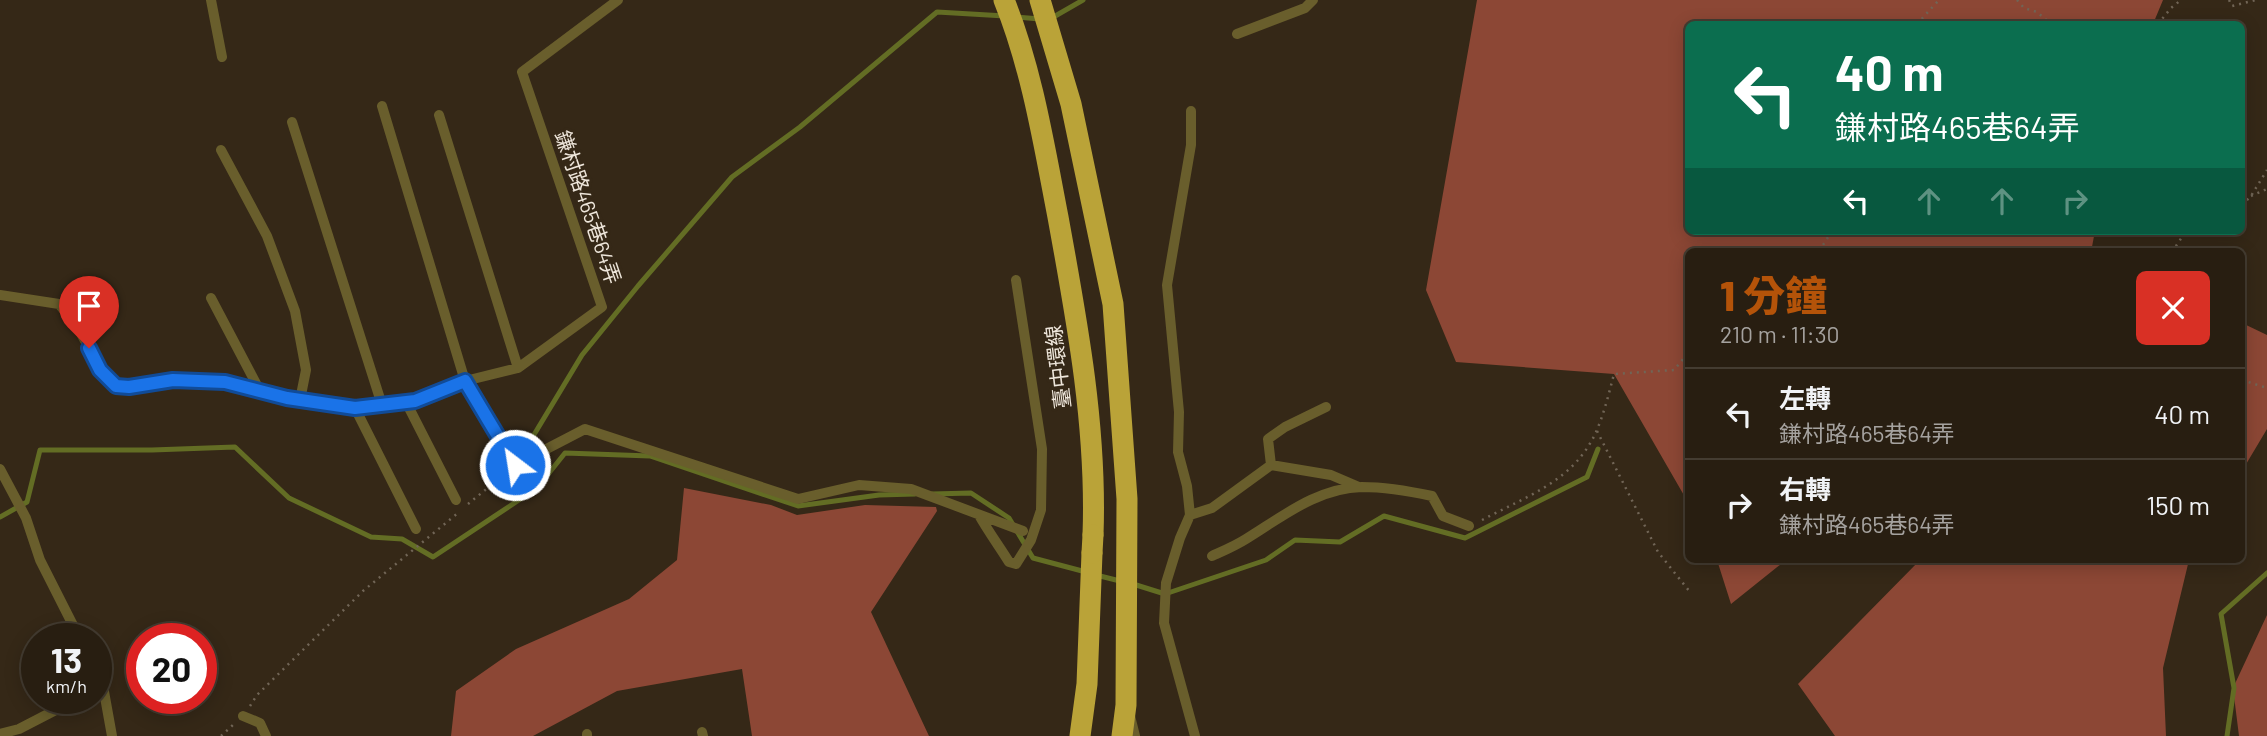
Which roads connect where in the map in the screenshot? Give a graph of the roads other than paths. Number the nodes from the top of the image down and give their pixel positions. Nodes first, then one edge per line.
1 (211, 0) edge
2 (618, 0) edge
3 (1313, 0) edge
4 (1009, 13) edge
5 (1044, 13) edge
6 (1237, 34) dead end
7 (222, 57) dead end
8 (382, 106) dead end
9 (1191, 111) dead end
10 (439, 115) dead end
11 (292, 122) dead end
12 (220, 150) dead end
13 (1016, 280) dead end
14 (0, 295) edge
15 (211, 298) dead end
16 (518, 368) junction
17 (465, 381) junction
18 (260, 391) junction
19 (300, 400) junction
20 (406, 402) junction
21 (382, 405) junction
22 (1326, 407) dead end
23 (355, 408) junction
24 (533, 456) dead end
25 (515, 465) road end
26 (1271, 465) junction
27 (0, 469) edge
28 (1360, 487) junction
29 (456, 500) dead end
30 (979, 515) junction
31 (1190, 515) junction
32 (1469, 526) road end
33 (416, 530) dead end
34 (1023, 531) dead end
35 (1212, 556) dead end
36 (72, 623) edge
37 (1126, 705) junction
38 (48, 714) edge
39 (106, 714) edge
40 (243, 716) road end
41 (0, 734) edge
42 (112, 736) edge
43 (266, 736) edge
44 (1080, 736) edge
45 (1122, 736) edge
46 (1135, 736) edge
47 (1195, 736) edge

1 - 7 lane
2 - 16 lane, 鎌村路465巷64弄
3 - 6 lane
4 - 44 highway, 臺中環線
5 - 37 highway
8 - 17 lane
9 - 31 lane
10 - 16 lane
11 - 21 lane
12 - 19 lane
13 - 30 lane
14 - 18 lane, 鎌村路465巷64弄
15 - 18 lane
16 - 17 lane, 鎌村路465巷64弄
17 - 20 lane, 鎌村路465巷64弄
17 - 25 lane
18 - 19 lane, 鎌村路465巷64弄
19 - 23 lane, 鎌村路465巷64弄
20 - 21 lane, 鎌村路465巷64弄
20 - 29 lane
21 - 23 lane, 鎌村路465巷64弄
22 - 26 lane
23 - 33 lane
24 - 30 lane
26 - 28 lane
26 - 31 lane
27 - 36 lane
28 - 32 lane
28 - 35 lane
30 - 34 lane
31 - 47 lane
37 - 45 highway
37 - 46 lane
38 - 41 lane
39 - 42 lane
40 - 43 lane

